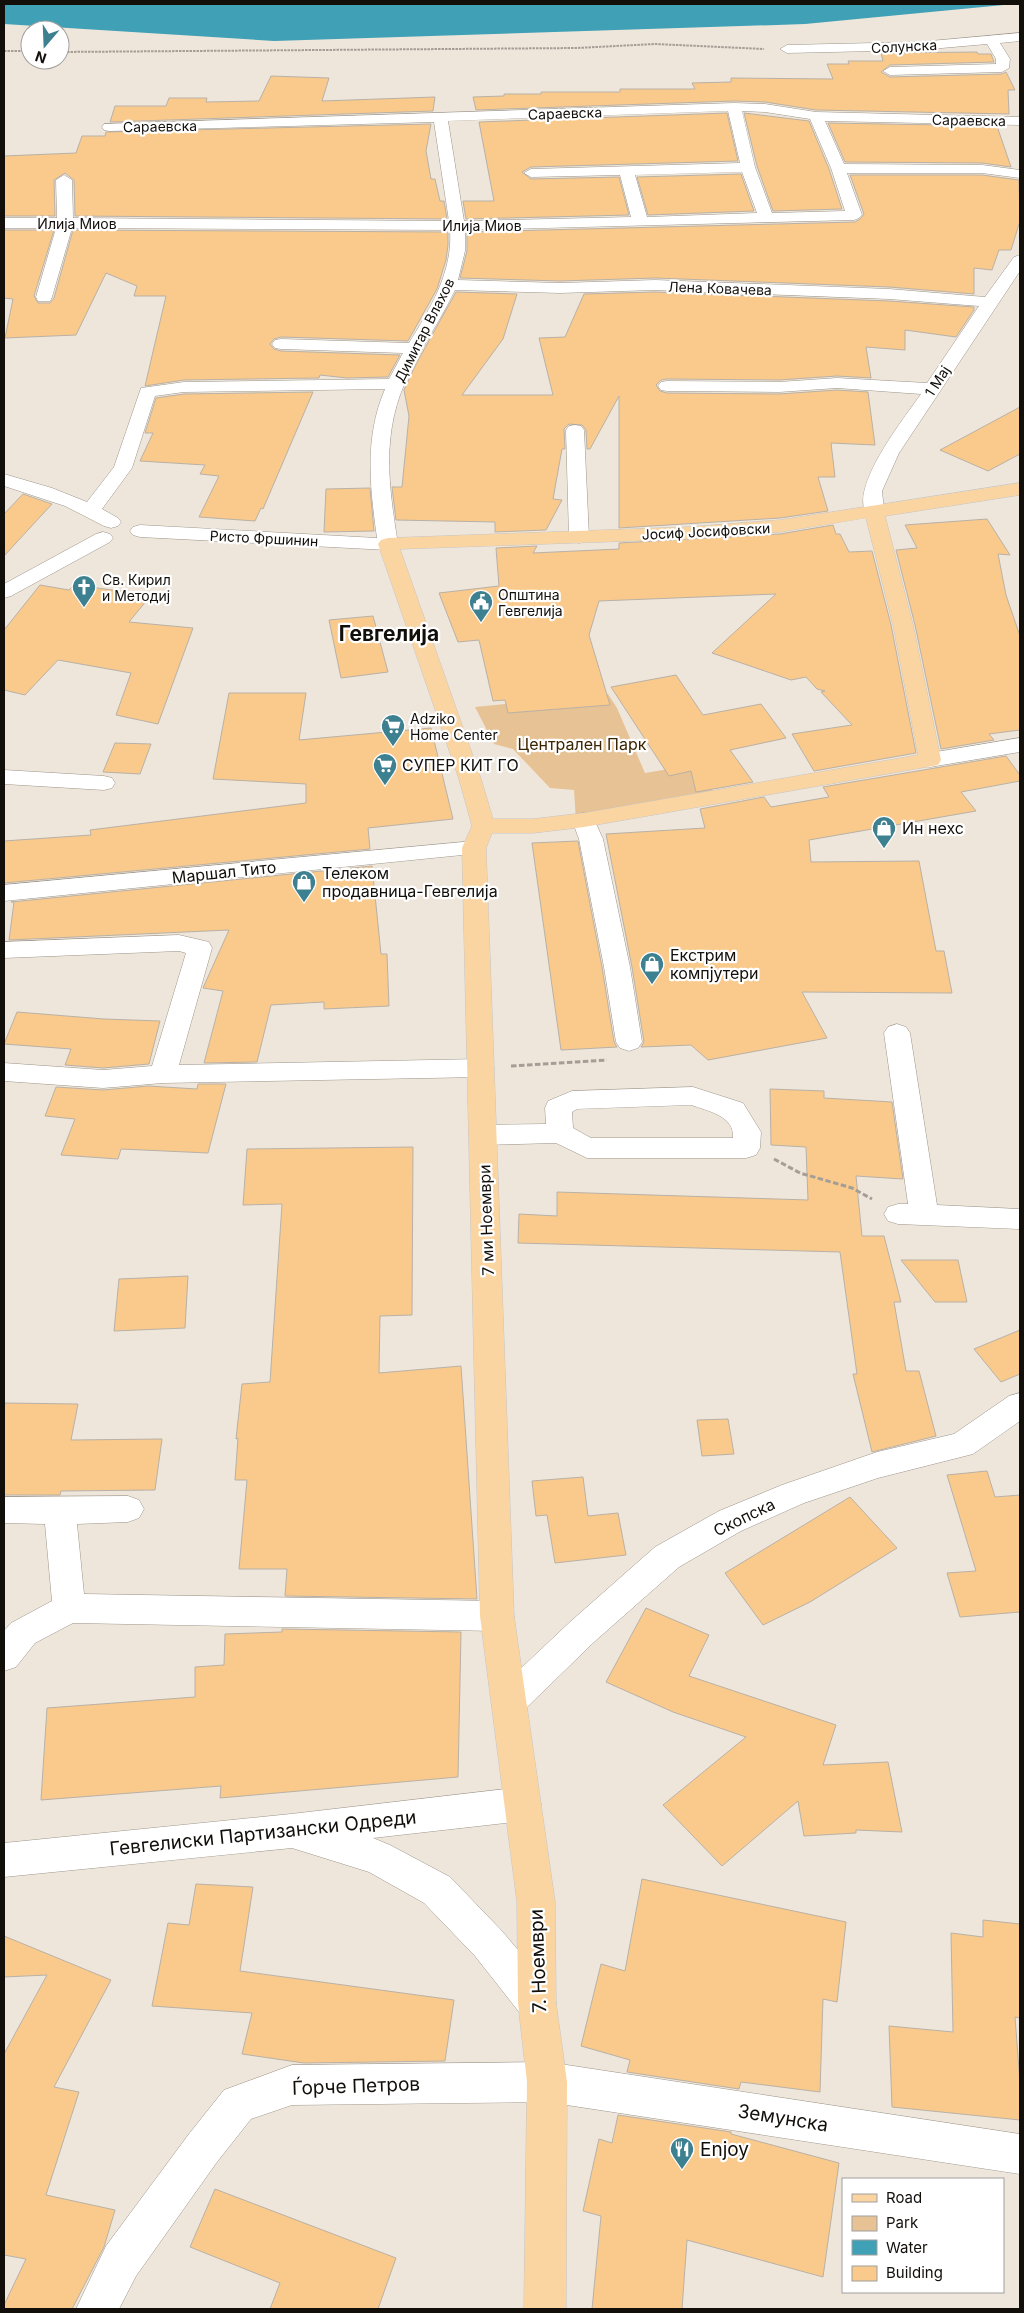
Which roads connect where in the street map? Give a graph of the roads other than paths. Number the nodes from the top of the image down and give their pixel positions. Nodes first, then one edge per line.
1 (1020, 37) edge
2 (991, 39) junction
3 (787, 49) road end
4 (890, 71) dead end
5 (734, 107) junction
6 (440, 116) junction
7 (816, 116) junction
8 (1020, 121) edge
9 (109, 127) dead end
10 (748, 167) junction
11 (838, 168) junction
12 (626, 170) junction
13 (530, 173) dead end
14 (1020, 174) edge
15 (64, 180) dead end
16 (766, 217) junction
17 (640, 221) junction
18 (4, 223) edge
19 (65, 224) junction
20 (457, 225) junction
21 (1020, 260) edge
22 (450, 285) junction
23 (44, 297) dead end
24 (990, 302) junction
25 (281, 344) dead end
26 (415, 348) junction
27 (397, 384) junction
28 (667, 386) dead end
29 (932, 389) junction
30 (575, 430) dead end
31 (4, 480) edge
32 (1020, 489) edge
33 (91, 510) junction
34 (874, 511) junction
35 (107, 530) junction
36 (579, 537) junction
37 (388, 544) junction
38 (4, 592) edge
39 (1020, 744) edge
40 (930, 760) junction
41 (4, 777) edge
42 (104, 783) dead end
43 (584, 820) junction
44 (479, 837) junction
45 (4, 893) edge
46 (4, 950) edge
47 (897, 1033) dead end
48 (629, 1042) road end
49 (481, 1068) junction
50 (4, 1072) edge
51 (164, 1074) junction
52 (483, 1134) junction
53 (560, 1134) junction
54 (1020, 1219) edge
55 (1020, 1405) edge
56 (128, 1509) dead end
57 (4, 1510) edge
58 (60, 1511) junction
59 (69, 1608) junction
60 (497, 1616) junction
61 (4, 1656) edge
62 (509, 1702) junction
63 (523, 1804) junction
64 (291, 1832) junction
65 (4, 1860) edge
66 (537, 2003) junction
67 (547, 2082) junction
68 (1020, 2154) edge
69 (97, 2309) edge
70 (545, 2309) edge

1 - 2 street, Солунска
2 - 3 street, Солунска
2 - 4 street
5 - 6 street, Сараевска
5 - 7 street, Сараевска
5 - 10 street
6 - 9 street, Сараевска
6 - 20 street, Димитар Влахов
7 - 8 street, Сараевска
7 - 11 street, Илија Миов
10 - 12 street
10 - 16 street
11 - 14 street
11 - 16 street, Илија Миов
12 - 13 street
12 - 17 street
15 - 19 street
16 - 17 street, Илија Миов
17 - 20 street, Илија Миов
18 - 19 street, Илија Миов
19 - 20 street, Илија Миов
19 - 23 street
20 - 22 street, Димитар Влахов
21 - 24 street, 1 Мај
22 - 24 street, Лена Ковачева
22 - 26 street, Димитар Влахов
24 - 29 street, 1 Мај
25 - 26 street
26 - 27 street, Димитар Влахов
27 - 33 street
27 - 37 street, Димитар Влахов
28 - 29 street
29 - 34 street, 1 Мај
30 - 36 street
31 - 33 street
32 - 34 main road, Јосиф Јосифовски
33 - 35 street
34 - 36 main road, Јосиф Јосифовски
34 - 40 main road
35 - 37 street, Ристо Фршинин
35 - 38 street
36 - 37 main road, Јосиф Јосифовски
37 - 44 main road, Димитар Влахов
39 - 40 street
40 - 43 main road
41 - 42 street
43 - 44 main road
43 - 48 street
44 - 45 street, Маршал Тито
44 - 49 main road, 7 ми Ноември
46 - 51 street
47 - 54 street
49 - 51 street
49 - 52 main road, 7 ми Ноември
50 - 51 street
52 - 53 street
52 - 60 main road, 7 ми Ноември
53 - 53 street
55 - 62 street, Скопска
56 - 58 street
57 - 58 street
58 - 59 street
59 - 60 street
59 - 61 street
60 - 62 main road, 7. Ноември
62 - 63 main road, 7. Ноември
63 - 64 street, Гевгелиски Партизански Одреди
63 - 66 main road, 7. Ноември
64 - 65 street, Гевгелиски Партизански Одреди
64 - 66 street
66 - 67 main road, 7. Ноември
67 - 68 street, Земунска
67 - 69 street, Ѓорче Петров
67 - 70 main road, 7. Ноември

